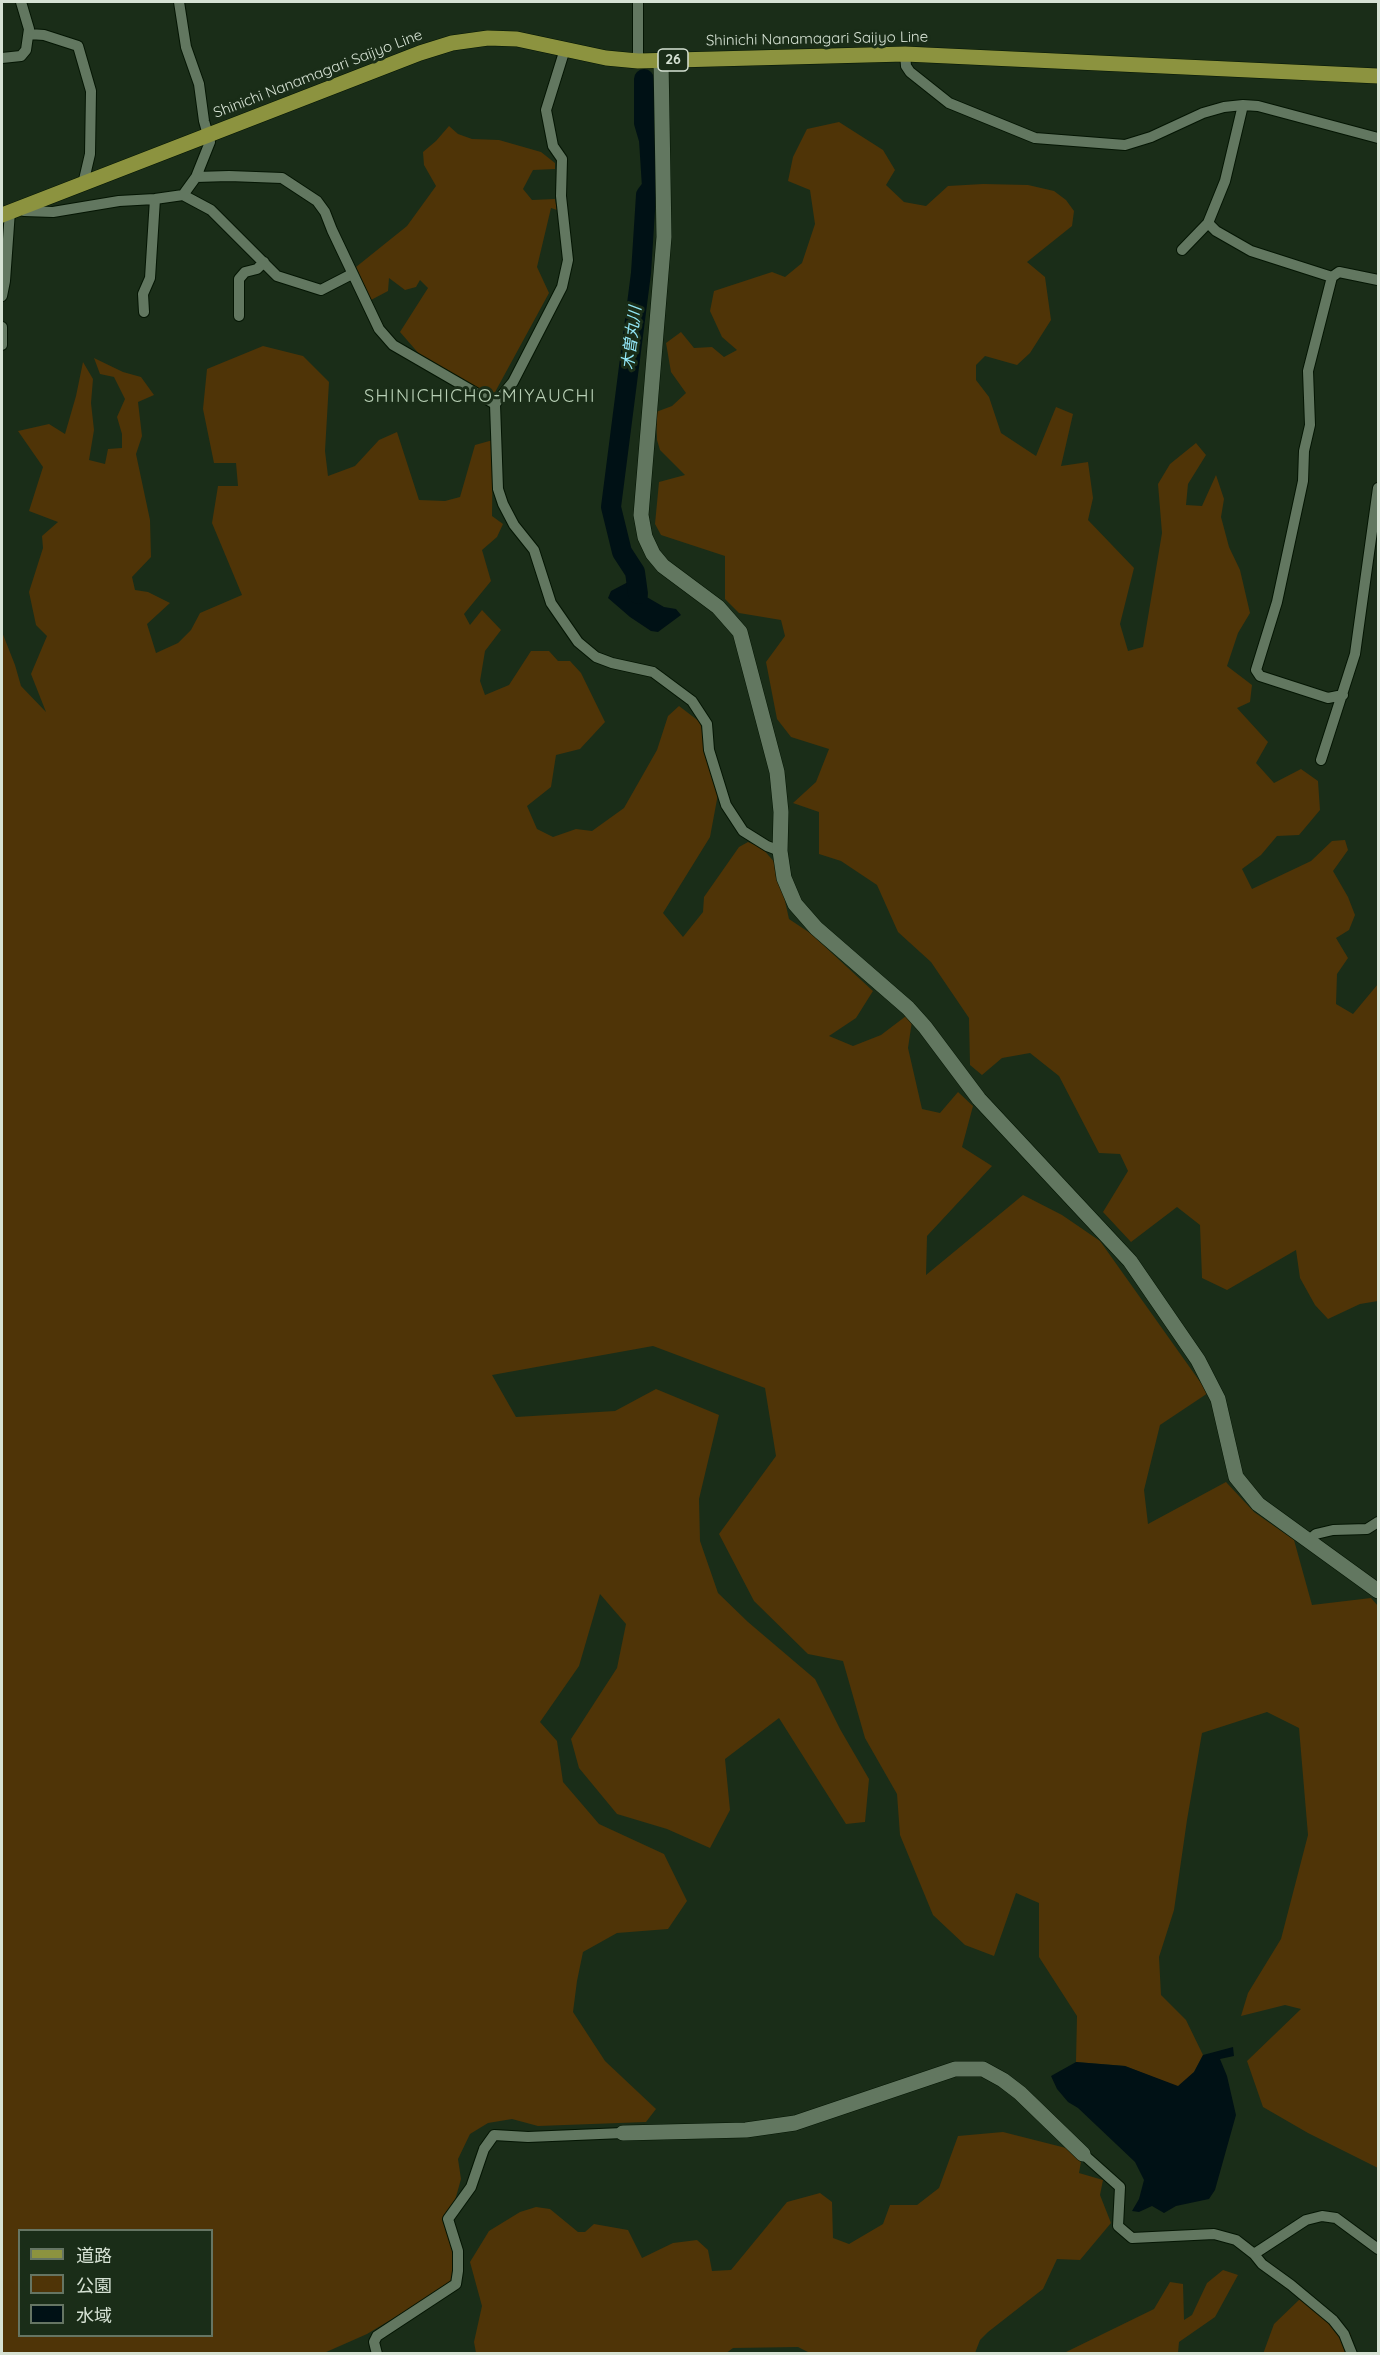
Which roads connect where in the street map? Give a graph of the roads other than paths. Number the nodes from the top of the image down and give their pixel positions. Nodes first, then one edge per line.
1 (21, 2) edge
2 (179, 2) edge
3 (638, 2) edge
4 (29, 34) junction
5 (565, 49) junction
6 (904, 54) junction
7 (2, 58) edge
8 (661, 60) junction
9 (638, 61) junction
10 (1378, 76) edge
11 (1243, 105) junction
12 (207, 137) junction
13 (1378, 138) edge
14 (196, 177) junction
15 (83, 184) junction
16 (183, 195) junction
17 (155, 199) junction
18 (10, 211) edge
19 (1208, 223) junction
20 (1182, 250) dead end
21 (264, 262) junction
22 (352, 274) junction
23 (1332, 277) junction
24 (1378, 280) edge
25 (2, 296) edge
26 (144, 312) dead end
27 (239, 316) dead end
28 (2, 327) edge
29 (2, 345) edge
30 (495, 404) junction
31 (1378, 488) edge
32 (1377, 507) edge
33 (1343, 695) junction
34 (1321, 760) dead end
35 (780, 851) junction
36 (1378, 1522) edge
37 (1309, 1540) junction
38 (1378, 1591) edge
39 (623, 2133) joint
40 (1083, 2154) joint
41 (1378, 2249) edge
42 (1254, 2254) junction
43 (1333, 2320) junction
44 (377, 2354) edge
45 (1352, 2354) edge
46 (1359, 2354) edge

1 - 4 street
2 - 12 street
3 - 9 street
4 - 7 street
4 - 15 street
5 - 9 main road, Shinichi Nanamagari Saijyo Line / 26
5 - 12 main road, Shinichi Nanamagari Saijyo Line / 26
5 - 30 street
6 - 8 main road, Shinichi Nanamagari Saijyo Line / 26
6 - 10 main road, Shinichi Nanamagari Saijyo Line / 26
6 - 11 street
8 - 9 main road, Shinichi Nanamagari Saijyo Line / 26
8 - 35 street
11 - 13 street
11 - 19 street
12 - 14 street
12 - 15 main road, Shinichi Nanamagari Saijyo Line / 26
14 - 16 street
14 - 22 street
15 - 18 main road, Shinichi Nanamagari Saijyo Line / 26
16 - 17 street
16 - 21 street
17 - 18 street
17 - 26 street
18 - 25 street
19 - 20 street
19 - 23 street
21 - 22 street
21 - 27 street
22 - 30 street
23 - 24 street
23 - 33 street
28 - 29 street
30 - 35 street
31 - 32 street
32 - 33 street
33 - 34 street
35 - 37 street
36 - 37 street
37 - 38 street
39 - 40 street
39 - 44 street
40 - 42 street
41 - 42 street
42 - 43 street
43 - 45 street
43 - 46 street

